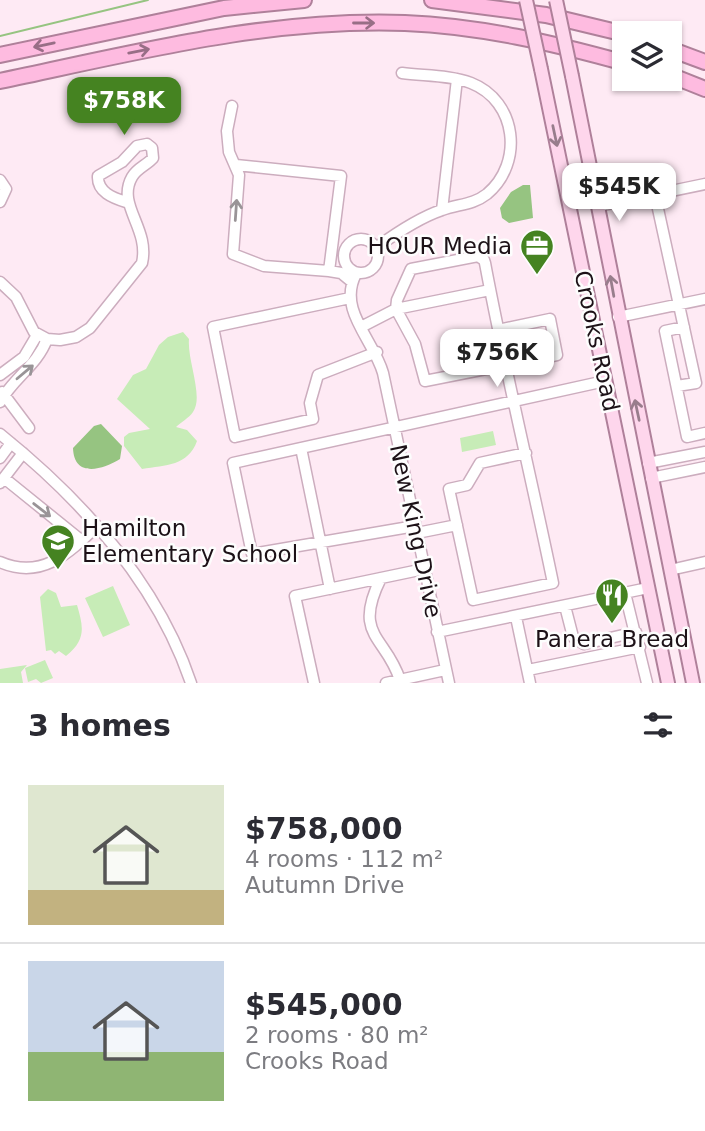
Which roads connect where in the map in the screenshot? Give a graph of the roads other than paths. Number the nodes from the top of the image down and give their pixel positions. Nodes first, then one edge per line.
1 (304, 0) edge
2 (432, 0) edge
3 (526, 0) edge
4 (556, 0) edge
5 (612, 31) edge
6 (682, 53) edge
7 (0, 55) edge
8 (612, 59) edge
9 (705, 62) edge
10 (402, 73) dead end
11 (457, 79) junction
12 (682, 80) edge
13 (0, 81) edge
14 (705, 89) edge
15 (232, 106) dead end
16 (236, 166) junction
17 (0, 180) edge
18 (705, 184) edge
19 (655, 195) junction
20 (0, 202) edge
21 (126, 202) junction
22 (599, 206) junction
23 (443, 210) junction
24 (377, 247) junction
25 (329, 271) junction
26 (354, 278) junction
27 (0, 282) edge
28 (490, 290) junction
29 (350, 298) junction
30 (705, 299) edge
31 (678, 305) junction
32 (396, 309) junction
33 (592, 317) junction
34 (618, 317) junction
35 (361, 327) junction
36 (684, 327) junction
37 (498, 330) junction
38 (41, 337) junction
39 (377, 352) junction
40 (506, 366) junction
41 (0, 374) edge
42 (630, 377) junction
43 (605, 379) junction
44 (677, 386) junction
45 (1, 395) edge
46 (514, 401) junction
47 (395, 426) junction
48 (29, 428) dead end
49 (705, 433) edge
50 (0, 434) edge
51 (11, 443) junction
52 (301, 449) junction
53 (705, 452) edge
54 (23, 453) junction
55 (526, 453) junction
56 (0, 458) edge
57 (648, 463) junction
58 (705, 467) edge
59 (625, 475) junction
60 (651, 478) junction
61 (2, 480) edge
62 (634, 519) junction
63 (660, 521) junction
64 (457, 525) junction
65 (96, 527) junction
66 (416, 529) junction
67 (82, 541) junction
68 (320, 541) junction
69 (0, 562) edge
70 (705, 562) edge
71 (424, 569) junction
72 (670, 570) junction
73 (381, 578) junction
74 (648, 588) junction
75 (330, 589) junction
76 (625, 593) junction
77 (565, 606) junction
78 (516, 617) junction
79 (437, 632) junction
80 (636, 632) junction
81 (640, 647) junction
82 (445, 670) junction
83 (528, 670) junction
84 (400, 680) junction
85 (191, 683) edge
86 (314, 683) edge
87 (386, 683) edge
88 (449, 683) edge
89 (530, 683) edge
90 (647, 683) edge
91 (668, 683) edge
92 (694, 683) edge

1 -> 7 highway
2 - 5 highway
3 -> 33 main road, Crooks Road, bridge
4 - 22 main road, Crooks Road, bridge
6 - 9 highway
13 -> 8 highway
10 - 11 street
11 - 23 street
11 - 23 street
12 - 14 highway
15 - 16 street
25 -> 16 street
16 - 25 street
17 - 20 street
18 - 19 street
19 - 22 street
19 - 31 street
21 - 21 street
21 - 38 street
34 -> 22 main road, Crooks Road
23 - 24 street
24 - 26 street
24 - 26 street
25 - 26 street
26 - 29 street
27 - 38 street
28 - 32 street
28 - 32 street
28 - 37 street
29 - 35 street
29 - 39 street
30 - 31 street
31 - 34 street
31 - 36 street
32 - 35 street
32 - 40 street
33 - 34 main road
33 - 43 main road, Crooks Road
34 - 42 main road, Crooks Road
35 - 39 street
36 - 44 street
36 - 44 street
37 - 40 street
37 - 40 street
38 - 41 street
45 -> 38 street
39 - 47 street
40 - 46 street
42 - 43 main road
57 -> 42 main road, Crooks Road
43 - 46 street, New King Drive
43 - 59 main road, Crooks Road
44 - 49 street
45 - 48 street
46 - 47 street, New King Drive
46 - 55 street
47 - 52 street
47 - 66 street, New King Drive
50 - 51 street
51 - 54 street
51 - 56 street
52 - 68 street
52 - 68 street
53 - 57 street
54 - 61 street
54 - 65 street
55 - 64 street
55 - 64 street
57 - 60 main road, Crooks Road
58 - 60 street
59 - 60 main road
59 - 62 main road, Crooks Road
60 - 63 main road, Crooks Road
61 -> 67 street
62 - 63 main road
62 - 74 main road, Crooks Road
63 - 72 main road, Crooks Road
64 - 66 street
65 - 67 street
65 - 85 street
66 - 68 street
66 - 71 street, New King Drive
67 - 69 street
68 - 75 street
70 - 72 street
71 - 73 street
71 - 79 street, New King Drive
72 - 92 main road, Crooks Road
73 - 75 street
73 - 84 street
74 - 76 street
74 - 91 main road, Crooks Road
75 - 86 street
76 - 77 street
76 - 80 street
77 - 78 street
77 - 80 street
78 - 79 street
78 - 83 street
79 - 82 street, New King Drive
80 - 81 street
81 - 83 street
81 - 90 street
82 - 84 street
82 - 88 street, New King Drive
83 - 89 street
84 - 87 street

